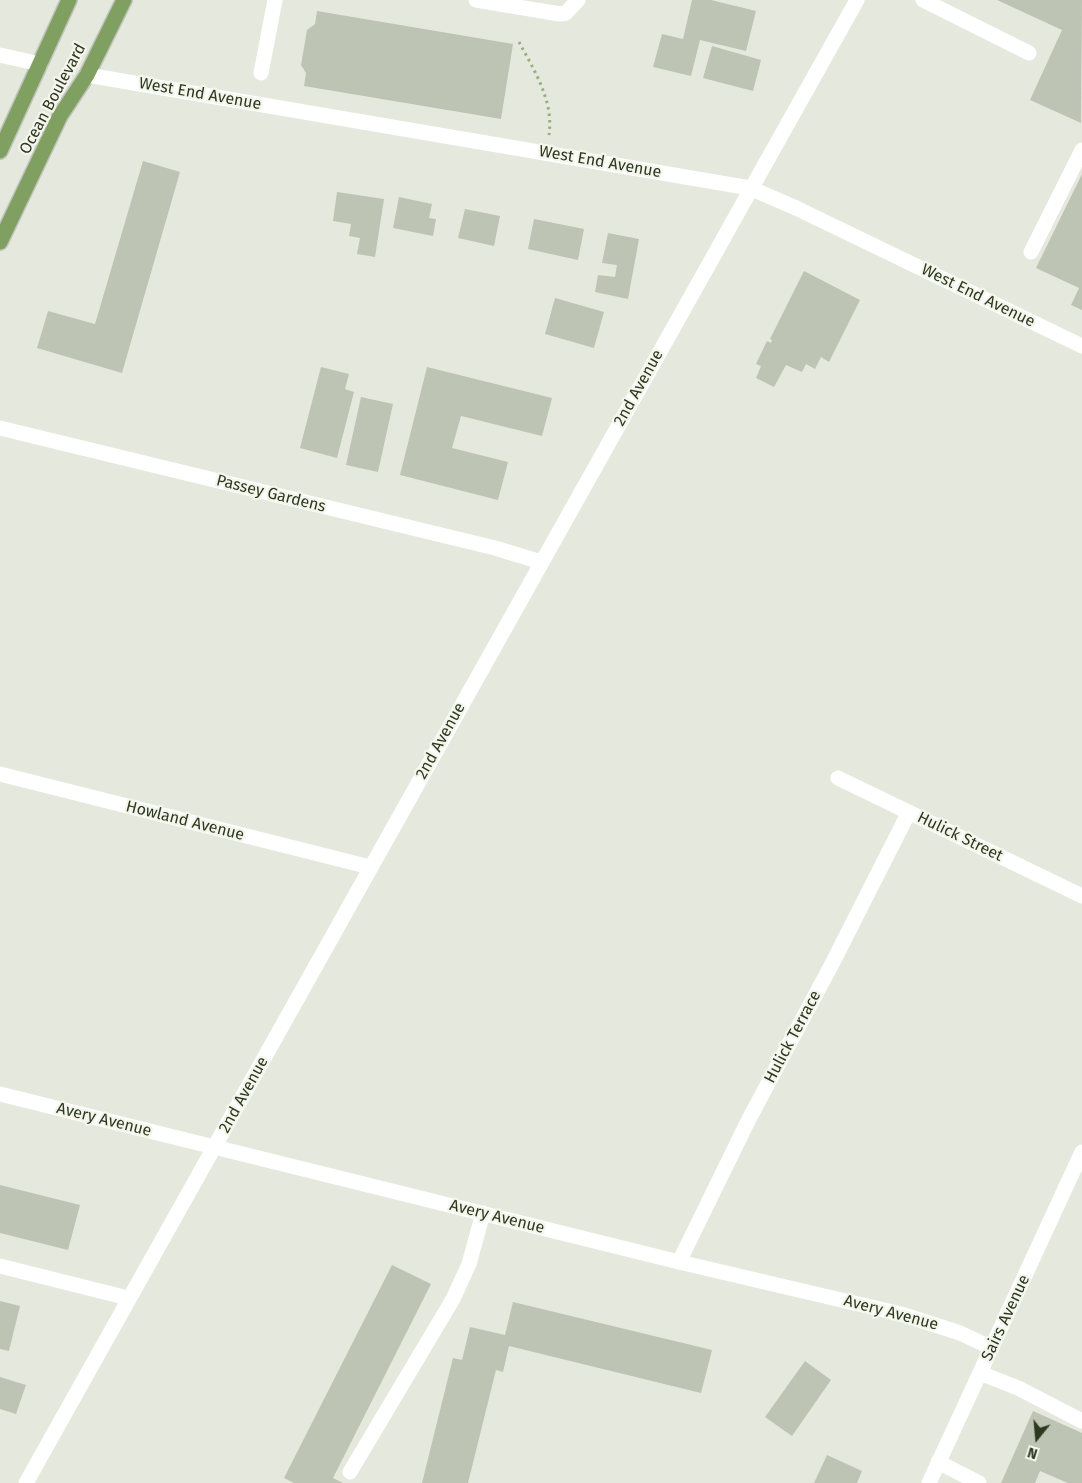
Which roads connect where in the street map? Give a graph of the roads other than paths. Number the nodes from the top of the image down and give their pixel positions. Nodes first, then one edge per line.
1 (69, 0) edge
2 (124, 0) edge
3 (275, 0) edge
4 (476, 0) edge
5 (578, 0) edge
6 (856, 0) edge
7 (923, 0) edge
8 (1029, 54) dead end
9 (0, 55) edge
10 (40, 64) junction
11 (262, 73) dead end
12 (87, 75) junction
13 (1082, 150) edge
14 (0, 151) edge
15 (750, 188) junction
16 (0, 242) edge
17 (1031, 252) dead end
18 (1082, 346) edge
19 (0, 428) edge
20 (541, 562) junction
21 (0, 774) edge
22 (838, 778) dead end
23 (908, 812) junction
24 (370, 867) junction
25 (1082, 896) edge
26 (0, 1094) edge
27 (215, 1147) junction
28 (1082, 1152) edge
29 (483, 1213) junction
30 (679, 1262) junction
31 (0, 1266) edge
32 (128, 1298) junction
33 (992, 1348) junction
34 (980, 1373) junction
35 (1082, 1421) edge
36 (938, 1462) junction
37 (350, 1472) dead end
38 (26, 1483) edge
39 (929, 1483) edge
40 (979, 1483) edge

1 - 10 main road, Ocean Boulevard
2 - 12 main road, Ocean Boulevard
3 - 11 street
4 - 5 street
6 - 15 street, 2nd Avenue
7 - 8 street
9 - 10 street
10 - 14 main road, Ocean Boulevard
12 - 15 street, West End Avenue
12 - 16 main road, Ocean Boulevard
13 - 17 street
15 - 18 street, West End Avenue
15 - 20 street, 2nd Avenue
19 - 20 street, Passey Gardens
20 - 24 street, 2nd Avenue
21 - 24 street, Howland Avenue
22 - 23 street, Hulick Street
23 - 25 street, Hulick Street
23 - 30 street, Hulick Terrace
24 - 27 street, 2nd Avenue
26 - 27 street, Avery Avenue
27 - 29 street, Avery Avenue
27 - 32 street, 2nd Avenue
28 - 33 street, Sairs Avenue
29 - 30 street, Avery Avenue
29 - 37 street
30 - 33 street, Avery Avenue
31 - 32 street
32 - 38 street, 2nd Avenue
33 - 34 street, Sairs Avenue
34 - 35 street
34 - 36 street, Sairs Avenue
36 - 39 street, Sairs Avenue
36 - 40 street

